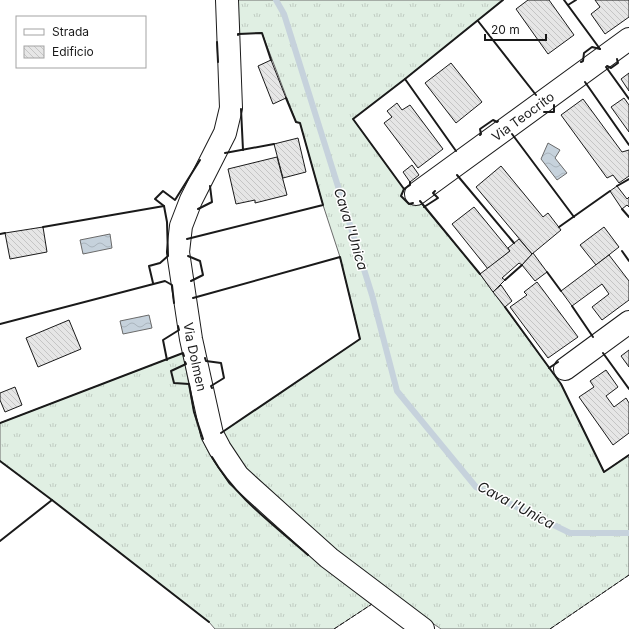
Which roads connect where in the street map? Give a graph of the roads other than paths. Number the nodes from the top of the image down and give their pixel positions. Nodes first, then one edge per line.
1 (227, 0) edge
2 (629, 39) edge
3 (416, 194) dead end
4 (629, 322) edge
5 (565, 370) dead end
6 (423, 629) edge

1 - 6 street, Via Dolmen
2 - 3 street, Via Teocrito
4 - 5 street

